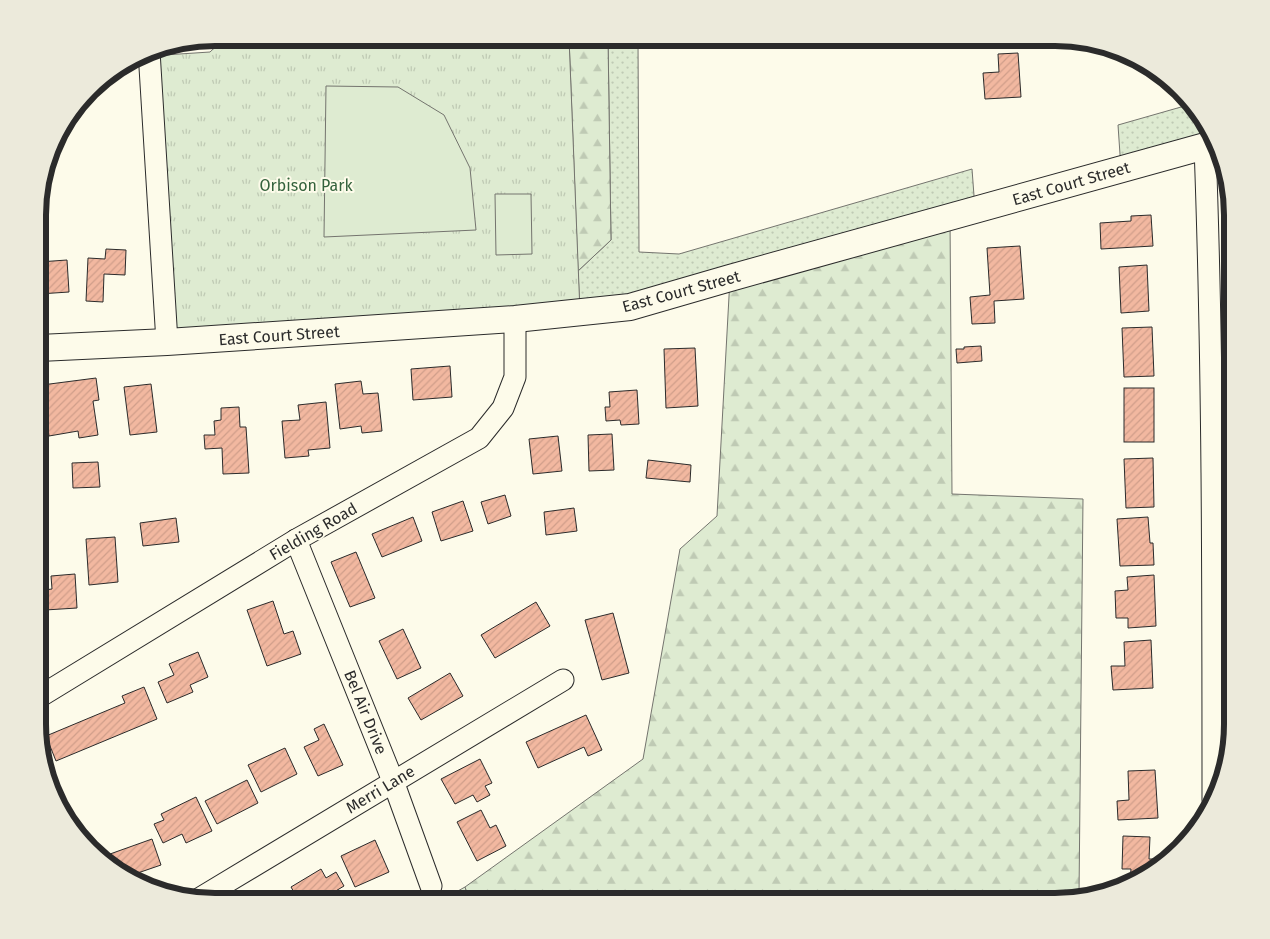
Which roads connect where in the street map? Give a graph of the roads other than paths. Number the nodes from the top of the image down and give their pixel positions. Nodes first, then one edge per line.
1 (150, 60) edge
2 (1208, 146) edge
3 (1210, 150) edge
4 (515, 319) junction
5 (167, 342) junction
6 (46, 348) edge
7 (296, 540) junction
8 (563, 680) dead end
9 (47, 692) edge
10 (393, 781) junction
11 (1213, 783) edge
12 (431, 886) dead end
13 (210, 892) edge

1 - 5 street
2 - 4 main road, East Court Street
3 - 11 street
4 - 5 main road, East Court Street
4 - 7 street, Fielding Road
5 - 6 main road, East Court Street
7 - 9 street, Fielding Road
7 - 10 street, Bel Air Drive
8 - 10 street, Merri Lane
10 - 12 street, Bel Air Drive
10 - 13 street, Merri Lane

